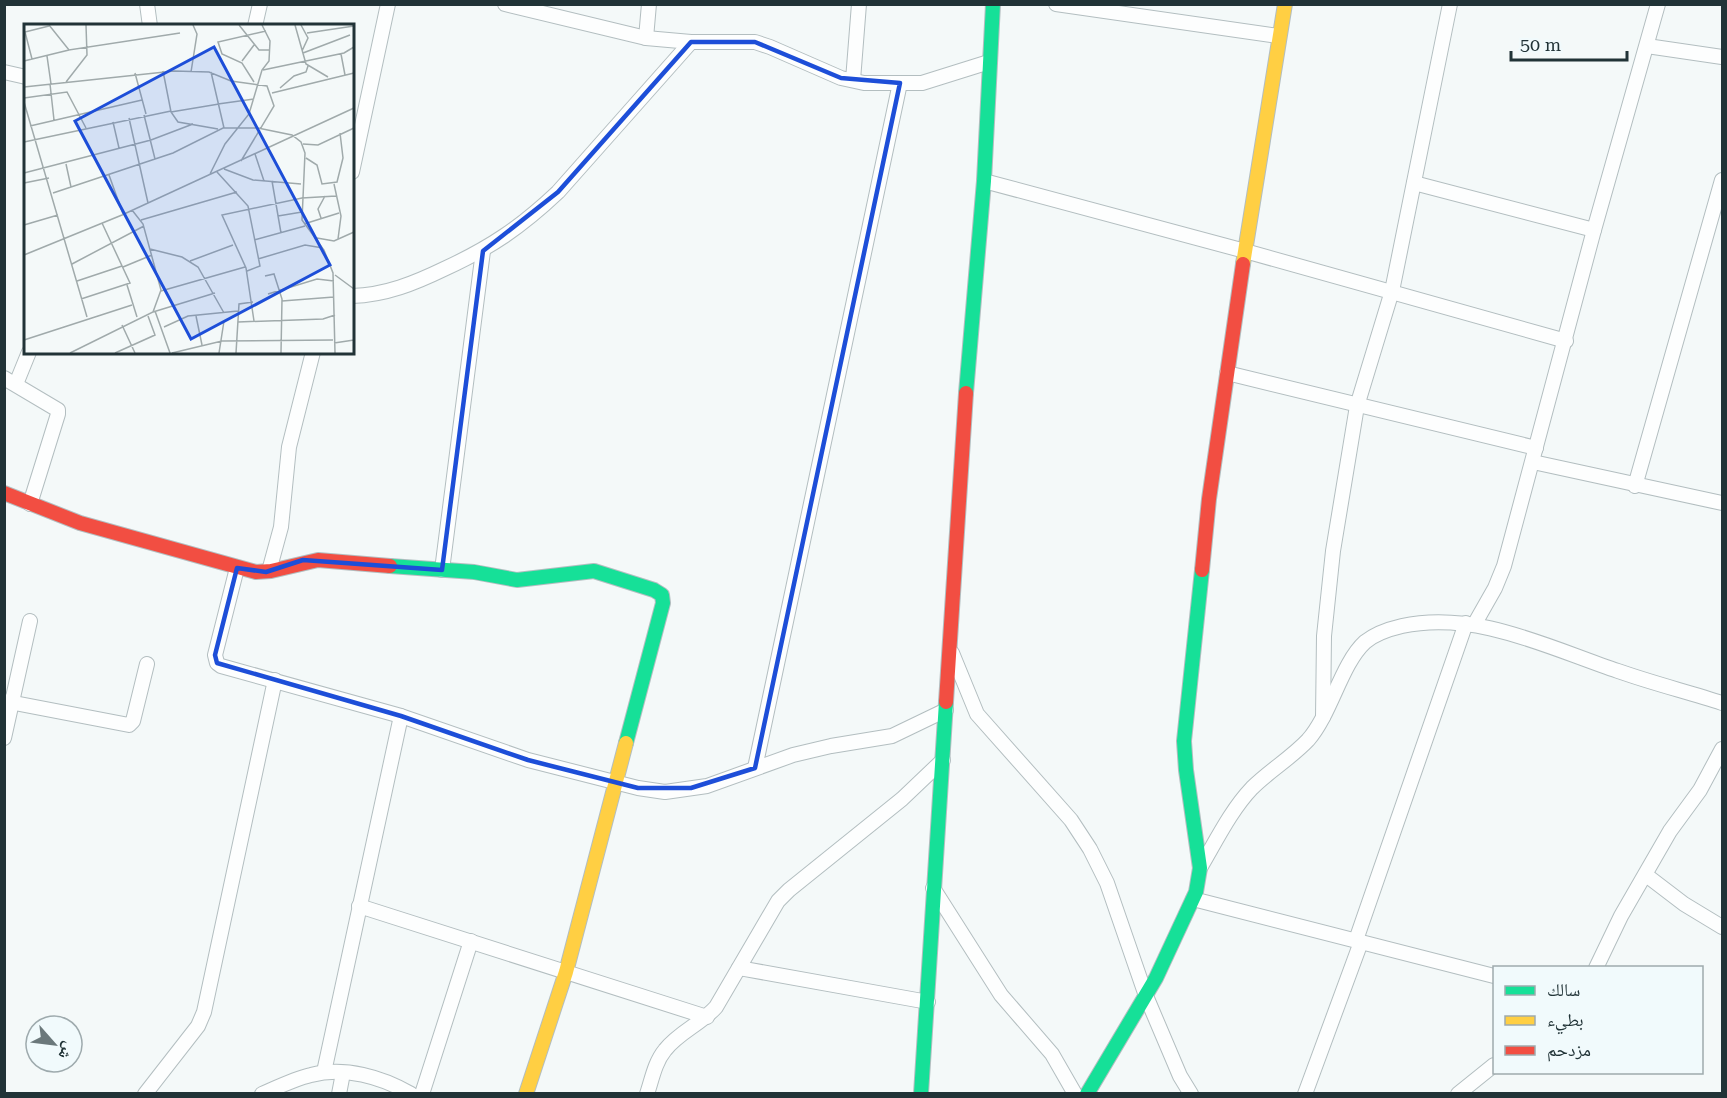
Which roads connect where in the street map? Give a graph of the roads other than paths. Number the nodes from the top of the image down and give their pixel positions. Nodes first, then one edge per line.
1 (147, 4) edge
2 (260, 4) edge
3 (388, 4) edge
4 (505, 4) edge
5 (650, 4) edge
6 (859, 4) edge
7 (993, 4) edge
8 (1056, 4) edge
9 (1285, 4) edge
10 (1450, 4) edge
11 (1658, 4) edge
12 (150, 24) edge
13 (255, 24) edge
14 (1278, 36) junction
15 (646, 38) junction
16 (691, 42) junction
17 (1647, 46) junction
18 (1722, 57) edge
19 (989, 62) junction
20 (4, 72) edge
21 (24, 77) edge
22 (853, 80) junction
23 (900, 83) junction
24 (354, 159) edge
25 (1722, 180) edge
26 (984, 181) junction
27 (1414, 183) junction
28 (1594, 230) junction
29 (1245, 250) junction
30 (483, 251) junction
31 (1392, 291) junction
32 (354, 296) edge
33 (1566, 341) junction
34 (28, 354) edge
35 (312, 354) edge
36 (1227, 373) junction
37 (10, 381) edge
38 (1358, 406) junction
39 (1536, 448) junction
40 (1533, 462) junction
41 (1635, 486) junction
42 (4, 493) edge
43 (1722, 503) edge
44 (30, 504) junction
45 (237, 567) junction
46 (442, 570) junction
47 (269, 571) junction
48 (30, 621) dead end
49 (1470, 624) junction
50 (950, 649) junction
51 (147, 664) dead end
52 (275, 680) junction
53 (9, 701) edge
54 (1722, 703) edge
55 (946, 710) junction
56 (401, 716) junction
57 (1323, 717) junction
58 (4, 738) edge
59 (1722, 748) edge
60 (943, 760) junction
61 (755, 768) junction
62 (615, 782) junction
63 (1200, 868) junction
64 (1646, 875) junction
65 (933, 888) junction
66 (1193, 899) junction
67 (359, 906) junction
68 (1722, 927) edge
69 (1359, 941) junction
70 (471, 942) junction
71 (1597, 966) edge
72 (738, 968) junction
73 (566, 972) junction
74 (1493, 976) edge
75 (1146, 996) junction
76 (928, 1002) junction
77 (707, 1017) junction
78 (1493, 1066) edge
79 (324, 1072) junction
80 (343, 1073) junction
81 (145, 1094) edge
82 (262, 1094) edge
83 (339, 1094) edge
84 (411, 1094) edge
85 (422, 1094) edge
86 (526, 1094) edge
87 (647, 1094) edge
88 (921, 1094) edge
89 (1075, 1094) edge
90 (1087, 1094) edge
91 (1191, 1094) edge
92 (1305, 1094) edge
93 (1458, 1094) edge

1 - 12 street
2 - 13 street
3 - 24 street
4 - 15 street
5 - 15 street
6 - 22 street
7 - 19 street
8 - 14 street
9 - 14 street
10 - 27 street
11 - 17 street
14 - 29 street
15 - 16 street
16 - 22 street
16 - 30 street
17 - 18 street
17 - 28 street
19 - 23 street
19 - 26 street
20 - 21 street
22 - 23 street
23 - 61 street
25 - 41 street
26 - 29 street
26 - 50 street
27 - 28 street
27 - 31 street
28 - 33 street
29 - 31 street
29 - 36 street
30 - 32 street
30 - 46 street
31 - 33 street
31 - 38 street
33 - 39 street
34 - 37 street
35 - 47 street
36 - 38 street
36 - 63 street
37 - 44 street
38 - 39 street
38 - 57 street
39 - 40 street
40 - 41 street
40 - 49 street
41 - 43 street
42 - 44 street
44 - 45 street
45 - 47 street
45 - 52 street
46 - 47 street
46 - 62 street
48 - 53 street
49 - 54 street
49 - 57 street
49 - 69 street
50 - 55 street
50 - 75 street
51 - 53 street
52 - 56 street
52 - 81 street
53 - 58 street
55 - 60 street
55 - 61 street
56 - 62 street
56 - 67 street
57 - 63 street
59 - 64 street
60 - 65 street
60 - 72 street
61 - 62 street
62 - 73 street
63 - 66 street
64 - 68 street
64 - 71 street
65 - 76 street
65 - 89 street
66 - 69 street
66 - 75 street
67 - 70 street
67 - 79 street
69 - 74 street
69 - 92 street
70 - 73 street
70 - 85 street
72 - 76 street
72 - 77 street
73 - 77 street
73 - 86 street
75 - 90 street
75 - 91 street
76 - 88 street
77 - 87 street
78 - 93 street
79 - 80 street
79 - 82 street
80 - 83 street
80 - 84 street

